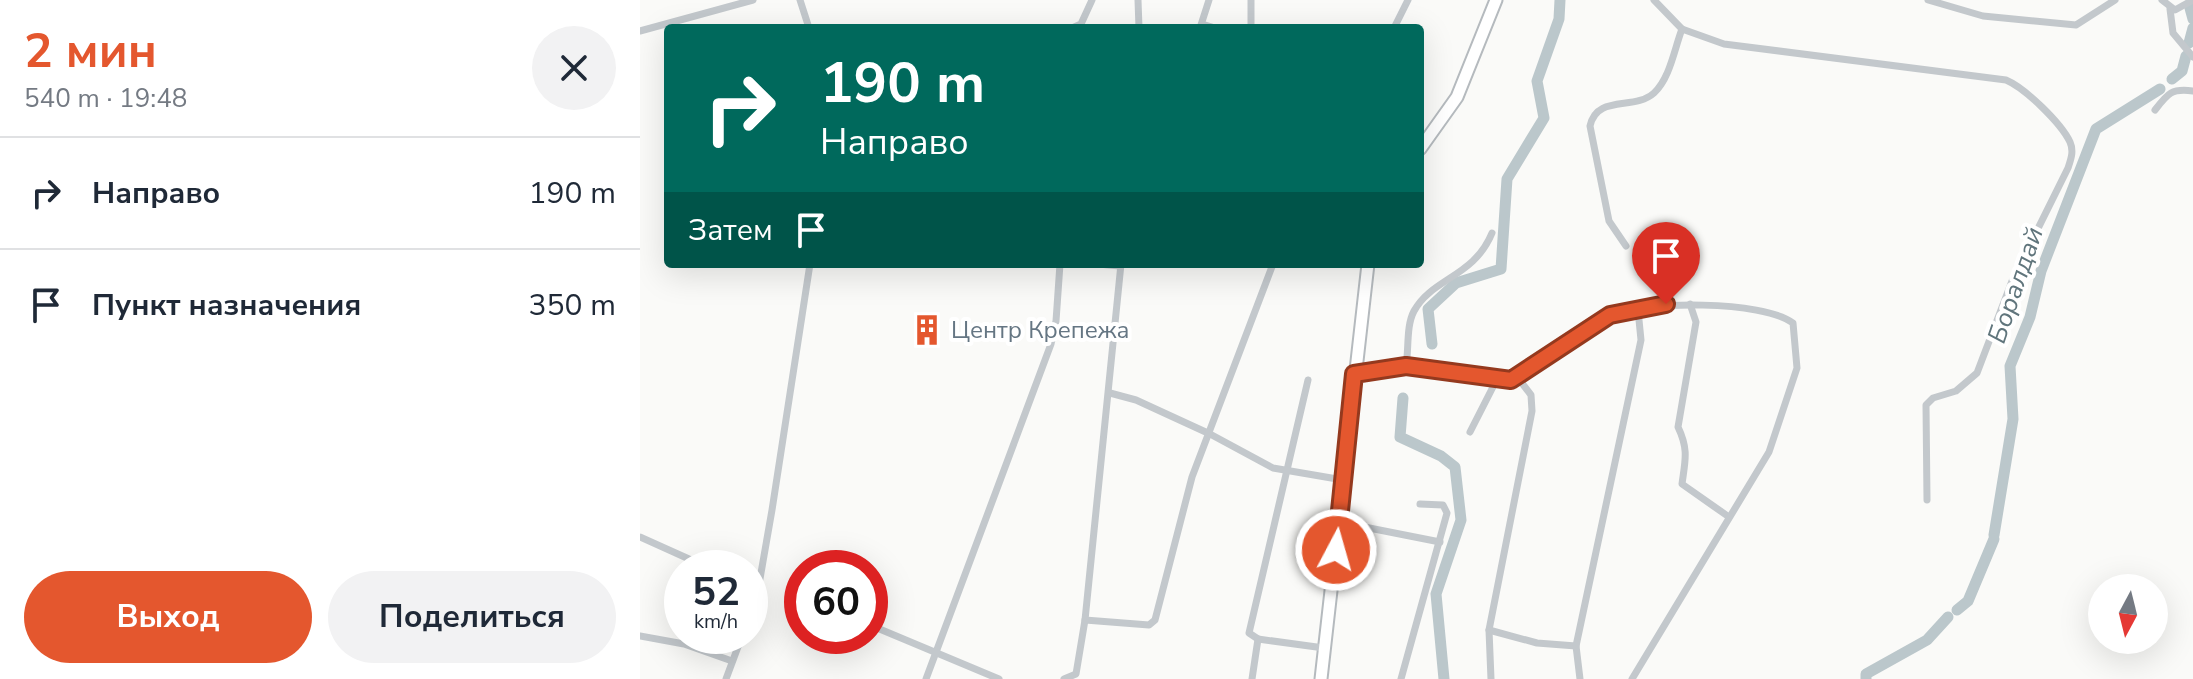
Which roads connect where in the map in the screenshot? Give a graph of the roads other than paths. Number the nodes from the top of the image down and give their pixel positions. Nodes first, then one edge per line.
1 (753, 0) edge
2 (800, 0) edge
3 (1092, 0) edge
4 (1138, 0) edge
5 (1209, 0) edge
6 (1251, 0) edge
7 (1408, 0) edge
8 (1496, 0) edge
9 (1654, 0) edge
10 (1928, 0) edge
11 (2115, 0) edge
12 (2162, 0) edge
13 (2193, 0) edge
14 (2170, 9) junction
15 (664, 24) edge
16 (666, 24) edge
17 (808, 24) edge
18 (1081, 24) edge
19 (1139, 24) edge
20 (1202, 24) edge
21 (1251, 24) edge
22 (1396, 24) edge
23 (1682, 29) junction
24 (640, 31) edge
25 (2193, 57) edge
26 (2193, 91) edge
27 (2155, 110) dead end
28 (1424, 143) edge
29 (1492, 233) dead end
30 (1626, 246) dead end
31 (809, 268) edge
32 (1060, 268) edge
33 (1120, 268) edge
34 (1272, 268) edge
35 (1367, 268) edge
36 (1690, 304) junction
37 (1638, 310) junction
38 (1406, 366) junction
39 (1354, 374) junction
40 (1518, 378) junction
41 (1497, 379) junction
42 (1308, 380) dead end
43 (1110, 393) junction
44 (1470, 432) dead end
45 (1210, 434) junction
46 (1288, 473) junction
47 (1343, 480) junction
48 (1927, 500) dead end
49 (1420, 504) dead end
50 (1729, 517) junction
51 (1339, 522) junction
52 (640, 537) edge
53 (1440, 542) junction
54 (669, 550) edge
55 (761, 550) edge
56 (1085, 620) junction
57 (1489, 630) junction
58 (888, 633) edge
59 (640, 636) edge
60 (1258, 639) junction
61 (1576, 646) junction
62 (1324, 648) junction
63 (735, 654) edge
64 (937, 656) junction
65 (732, 661) junction
66 (726, 679) edge
67 (926, 679) edge
68 (999, 679) edge
69 (1064, 679) edge
70 (1252, 679) edge
71 (1321, 679) edge
72 (1401, 679) edge
73 (1491, 679) edge
74 (1580, 679) edge
75 (1632, 679) edge

1 - 16 street
2 - 17 street
3 - 18 street
4 - 19 street
5 - 20 street
6 - 21 street
7 - 22 street
8 - 28 main road
9 - 23 street
10 - 11 street
12 - 14 street
13 - 14 street
14 - 25 street
15 - 24 street
23 - 30 street
23 - 48 street
26 - 27 street
29 - 38 street
31 - 55 street
32 - 64 street
33 - 43 street
34 - 45 street
35 - 39 main road
36 - 37 street
36 - 50 street
36 - 50 street
37 - 40 street
37 - 61 street
38 - 39 street
38 - 41 street
39 - 47 main road
40 - 41 street
40 - 57 street
41 - 44 street
42 - 46 street
43 - 45 street
43 - 56 street
45 - 46 street
45 - 56 street
46 - 47 street
46 - 60 street
47 - 51 main road
49 - 53 street
50 - 75 street
51 - 53 street
51 - 62 main road
52 - 54 street
53 - 72 street
56 - 69 street
57 - 61 street
57 - 73 street
58 - 64 street
59 - 65 street
60 - 62 street
60 - 70 street
61 - 74 street
62 - 71 main road
63 - 65 street
64 - 67 street
64 - 68 street
65 - 66 street

